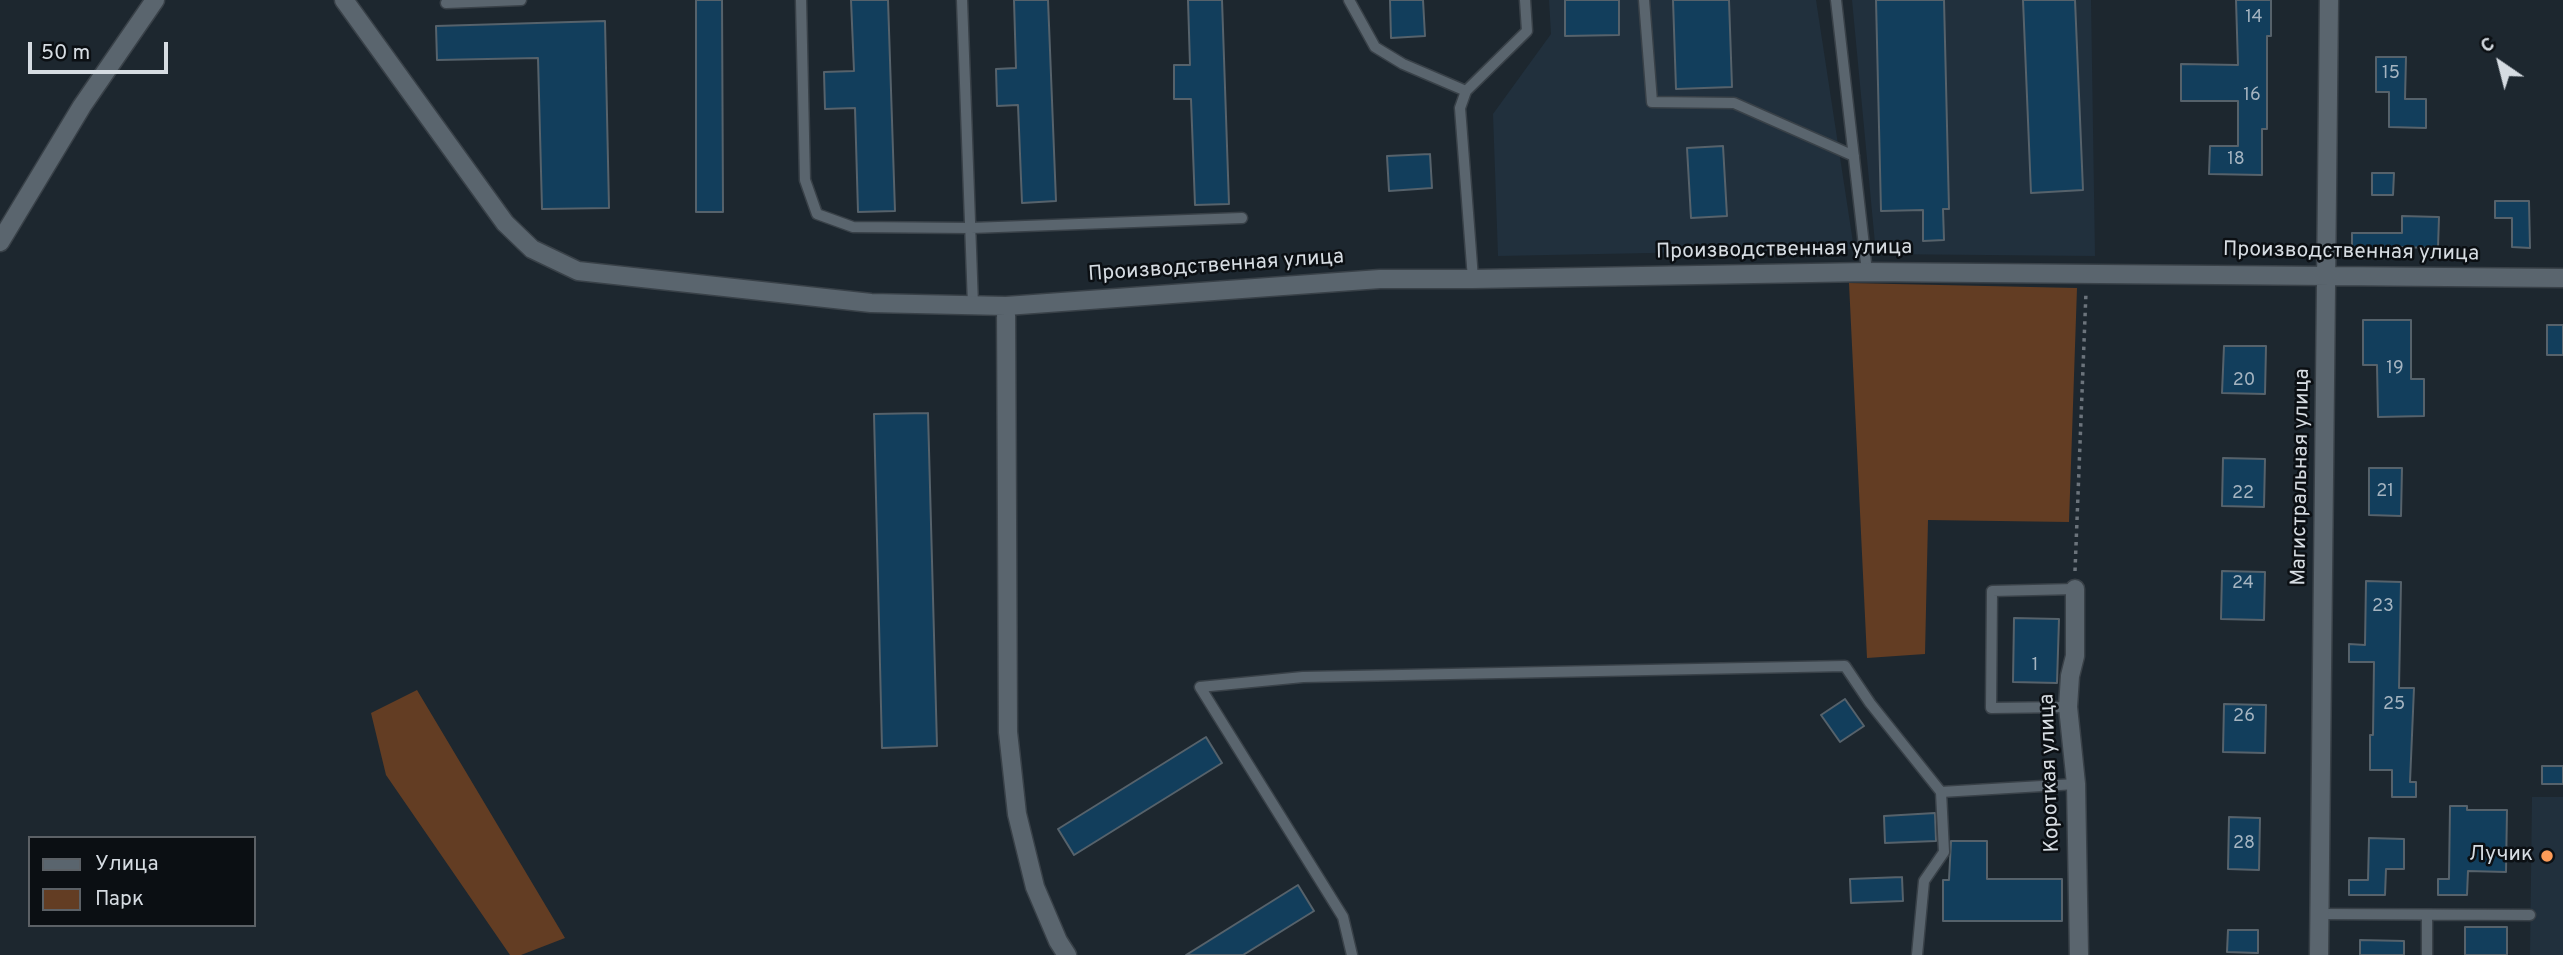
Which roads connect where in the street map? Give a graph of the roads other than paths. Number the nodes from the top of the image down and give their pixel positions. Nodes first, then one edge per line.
1 (155, 0) edge
2 (344, 0) edge
3 (521, 0) edge
4 (802, 0) edge
5 (962, 0) edge
6 (1349, 0) edge
7 (1525, 0) edge
8 (1644, 0) edge
9 (1836, 0) edge
10 (2329, 0) edge
11 (446, 3) dead end
12 (1466, 91) junction
13 (1854, 156) junction
14 (1242, 218) dead end
15 (971, 228) junction
16 (0, 242) edge
17 (1867, 272) junction
18 (2327, 276) junction
19 (2563, 278) edge
20 (1473, 279) junction
21 (973, 305) junction
22 (1006, 306) junction
23 (2075, 589) joint
24 (2068, 707) junction
25 (2076, 784) junction
26 (1941, 792) junction
27 (2320, 914) junction
28 (2427, 915) junction
29 (2530, 915) dead end
30 (1067, 955) edge
31 (1352, 955) edge
32 (1917, 955) edge
33 (2079, 955) edge
34 (2319, 955) edge
35 (2427, 955) edge

1 - 16 street
2 - 21 street, Производственная улица
3 - 11 lane
4 - 15 lane
5 - 15 lane
6 - 12 lane
7 - 12 lane
8 - 13 lane
9 - 13 lane
10 - 18 street, Магистральная улица
12 - 20 lane
13 - 17 lane
14 - 15 lane
15 - 21 lane
17 - 18 street, Производственная улица
17 - 20 street, Производственная улица
18 - 19 street, Производственная улица
18 - 27 street, Магистральная улица
20 - 22 street, Производственная улица
21 - 22 street, Производственная улица
22 - 30 street
23 - 24 street, Короткая улица
23 - 24 lane
24 - 25 street, Короткая улица
25 - 26 lane
25 - 33 street, Короткая улица
26 - 31 lane
26 - 32 lane
27 - 28 lane
27 - 34 street, Магистральная улица
28 - 29 lane
28 - 35 lane

